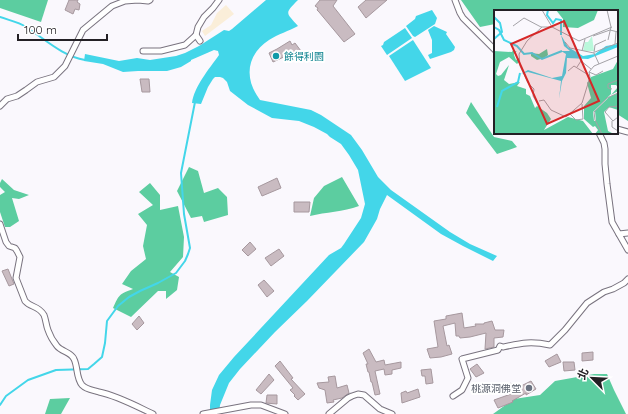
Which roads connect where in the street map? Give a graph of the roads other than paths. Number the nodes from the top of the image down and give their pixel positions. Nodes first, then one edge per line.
1 (150, 0) edge
2 (219, 0) edge
3 (455, 0) edge
4 (196, 35) junction
5 (200, 41) dead end
6 (494, 49) edge
7 (143, 51) dead end
8 (7, 99) junction
9 (0, 100) edge
10 (0, 106) edge
11 (618, 129) edge
12 (628, 132) edge
13 (600, 134) edge
14 (0, 224) edge
15 (628, 233) edge
16 (619, 234) junction
17 (628, 250) edge
18 (628, 280) edge
19 (453, 396) dead end
20 (153, 414) edge
21 (204, 414) edge
22 (285, 414) edge
23 (329, 414) edge
24 (392, 414) edge

1 - 8 street
2 - 4 street
3 - 6 street
4 - 5 street
4 - 7 street
8 - 9 street
8 - 10 street
11 - 12 street
13 - 16 street
14 - 20 street
15 - 16 street
16 - 17 street
18 - 19 street
21 - 22 street
23 - 24 street

